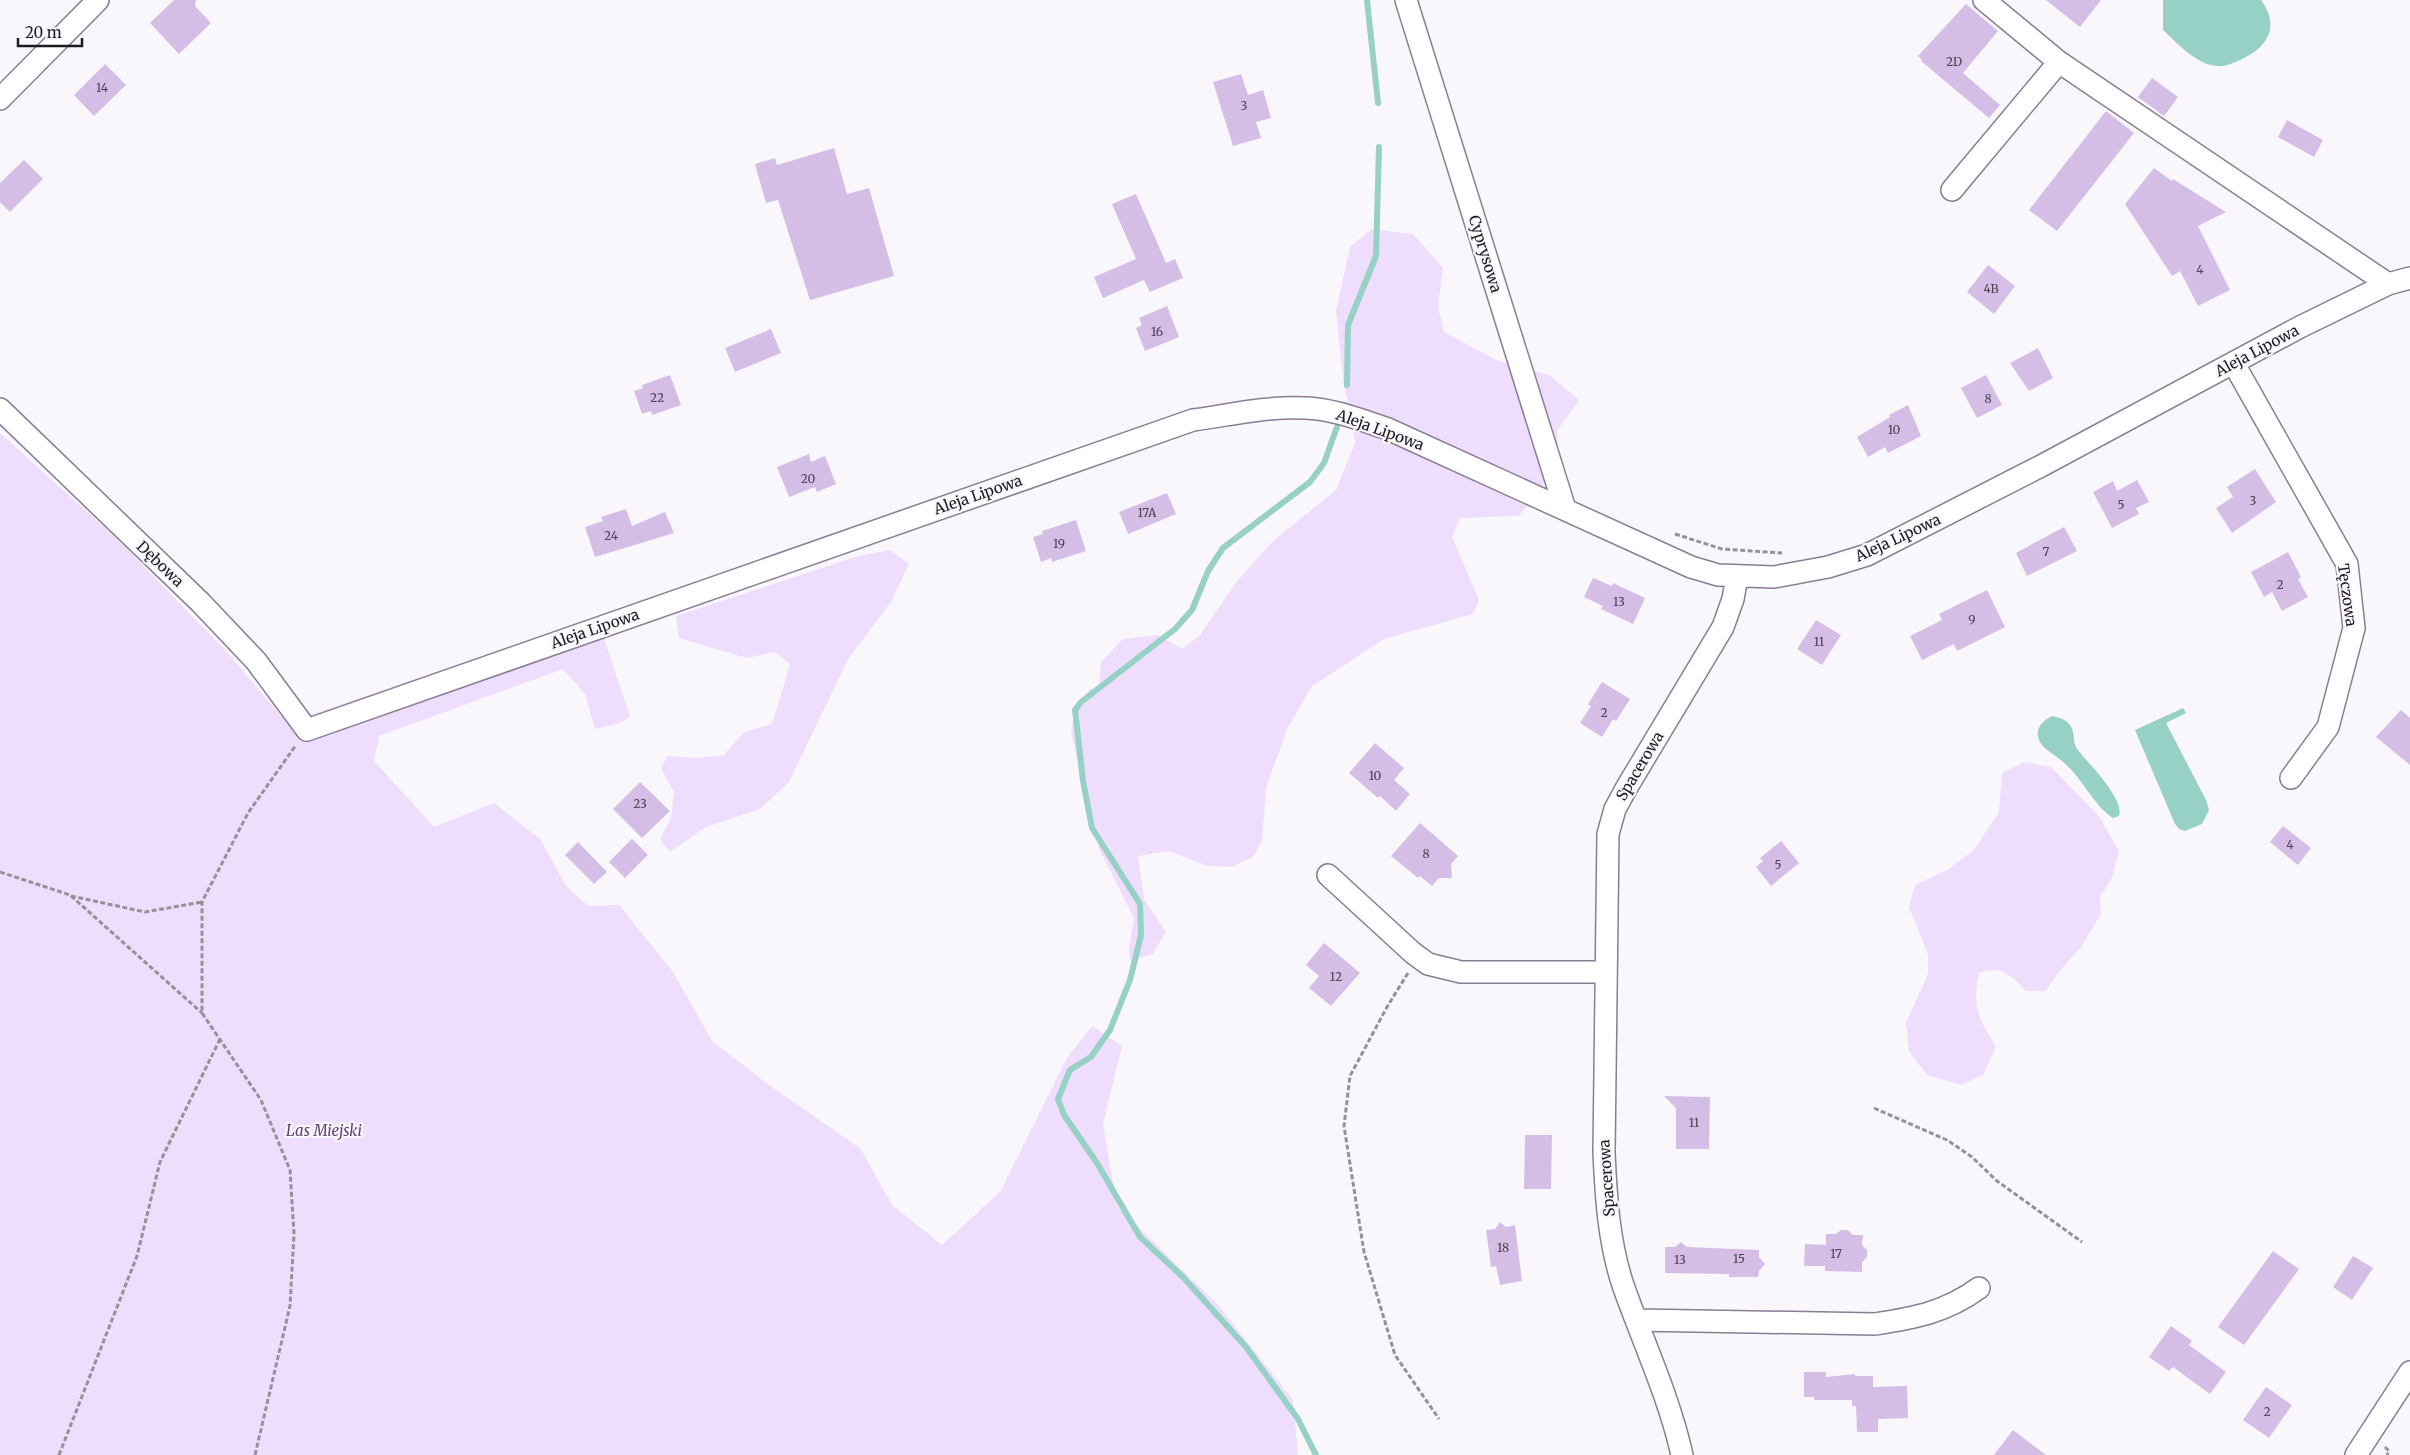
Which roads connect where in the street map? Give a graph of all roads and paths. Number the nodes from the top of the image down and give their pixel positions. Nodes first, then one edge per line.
1 (98, 0) edge
2 (1406, 0) edge
3 (1984, 0) edge
4 (2059, 62) junction
5 (0, 99) edge
6 (1952, 190) dead end
7 (2410, 278) edge
8 (2388, 284) junction
9 (2234, 364) junction
10 (0, 409) edge
11 (1564, 509) junction
12 (1672, 533) dead end
13 (1784, 552) dead end
14 (1737, 577) junction
15 (307, 730) junction
16 (2290, 778) dead end
17 (0, 872) edge
18 (1328, 876) dead end
19 (70, 896) junction
20 (202, 902) junction
21 (1418, 958) junction
22 (1606, 972) junction
23 (202, 1013) junction
24 (220, 1039) junction
25 (1874, 1108) dead end
26 (2082, 1242) dead end
27 (1979, 1288) dead end
28 (1638, 1320) junction
29 (2410, 1372) edge
30 (1439, 1419) dead end
31 (2366, 1450) edge
32 (58, 1455) edge
33 (255, 1455) edge
34 (1682, 1455) edge

1 - 5 street
2 - 11 street, Cyprysowa
3 - 4 street
4 - 6 street
4 - 8 street
7 - 8 street, Aleja Lipowa
8 - 9 street, Aleja Lipowa
9 - 14 street, Aleja Lipowa
9 - 16 street, Tęczowa
10 - 15 street, Dębowa
11 - 14 street, Aleja Lipowa
11 - 15 street, Aleja Lipowa
12 - 13 path
14 - 22 street, Spacerowa
15 - 20 path
17 - 19 path
18 - 21 street
19 - 20 path
19 - 23 path
20 - 23 path
21 - 22 street
21 - 30 path
22 - 28 street, Spacerowa
23 - 24 path
24 - 32 path
24 - 33 path
25 - 26 path
27 - 28 street
28 - 34 street, Spacerowa
29 - 31 street

